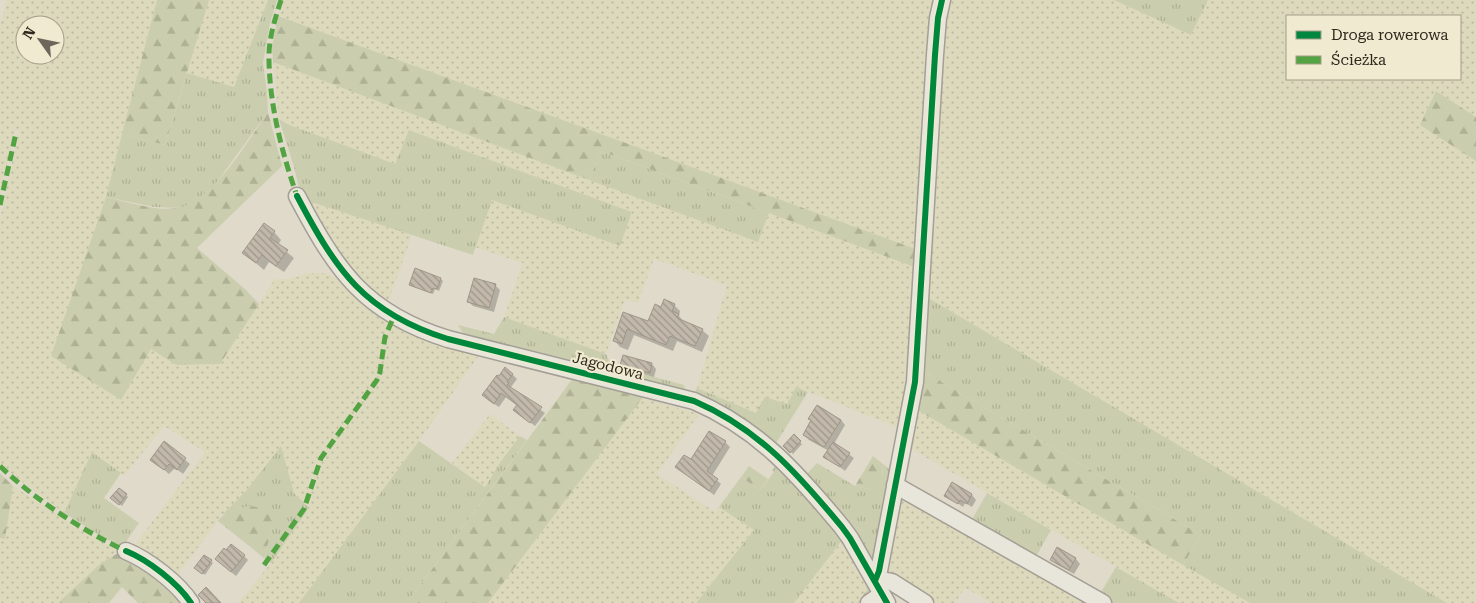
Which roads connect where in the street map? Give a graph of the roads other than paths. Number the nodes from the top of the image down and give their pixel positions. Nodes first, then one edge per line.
1 (942, 0) edge
2 (296, 196) dead end
3 (895, 485) junction
4 (126, 550) dead end
5 (878, 592) edge
6 (191, 603) edge
7 (926, 603) edge
8 (1103, 603) edge

1 - 3 street
2 - 5 street, Jagodowa
3 - 5 street
3 - 8 street
4 - 6 street
5 - 7 street

